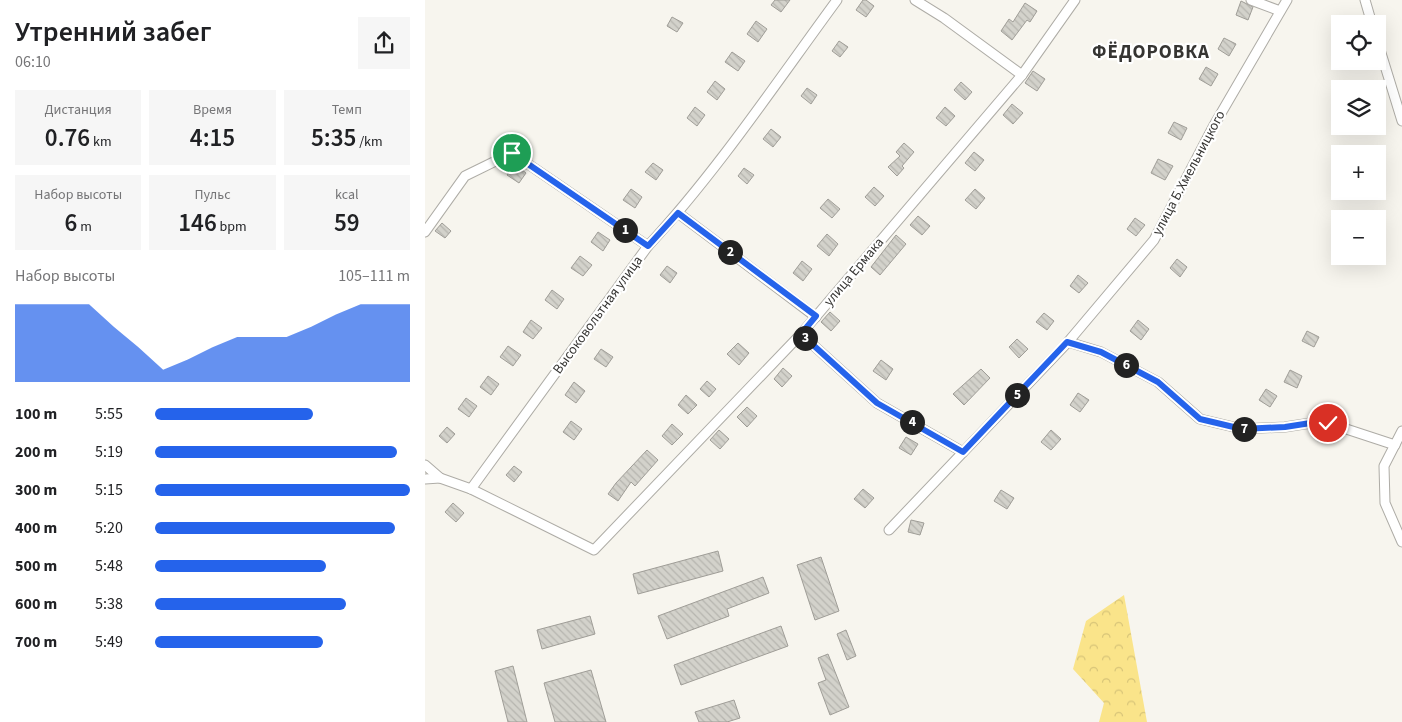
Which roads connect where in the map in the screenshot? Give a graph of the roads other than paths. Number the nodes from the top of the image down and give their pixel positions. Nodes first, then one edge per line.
1 (837, 0) edge
2 (915, 0) edge
3 (1075, 0) edge
4 (1251, 0) edge
5 (1287, 0) edge
6 (1365, 0) edge
7 (1280, 11) junction
8 (1369, 15) edge
9 (1386, 69) edge
10 (1022, 75) junction
11 (1402, 121) edge
12 (678, 213) junction
13 (425, 232) edge
14 (648, 246) junction
15 (816, 316) junction
16 (801, 334) junction
17 (1067, 342) junction
18 (1402, 431) edge
19 (1395, 445) junction
20 (963, 452) junction
21 (425, 465) edge
22 (440, 478) junction
23 (425, 479) edge
24 (471, 489) junction
25 (889, 530) dead end
26 (1402, 542) edge

1 - 12 street, Высоковольтная улица
2 - 10 street
3 - 10 street, улица Ермака
4 - 7 street
5 - 7 street, улица Б.Хмельницкого
6 - 8 street
7 - 17 street, улица Б.Хмельницкого
9 - 11 street
10 - 15 street, улица Ермака
12 - 14 street, Высоковольтная улица
12 - 15 street
13 - 14 street
14 - 24 street, Высоковольтная улица
15 - 16 street, улица Ермака
16 - 20 street
16 - 24 street, улица Ермака
17 - 19 street
17 - 20 street, улица Б.Хмельницкого
18 - 19 street
19 - 26 street
20 - 25 street, улица Б.Хмельницкого
21 - 22 street
22 - 23 street
22 - 24 street

